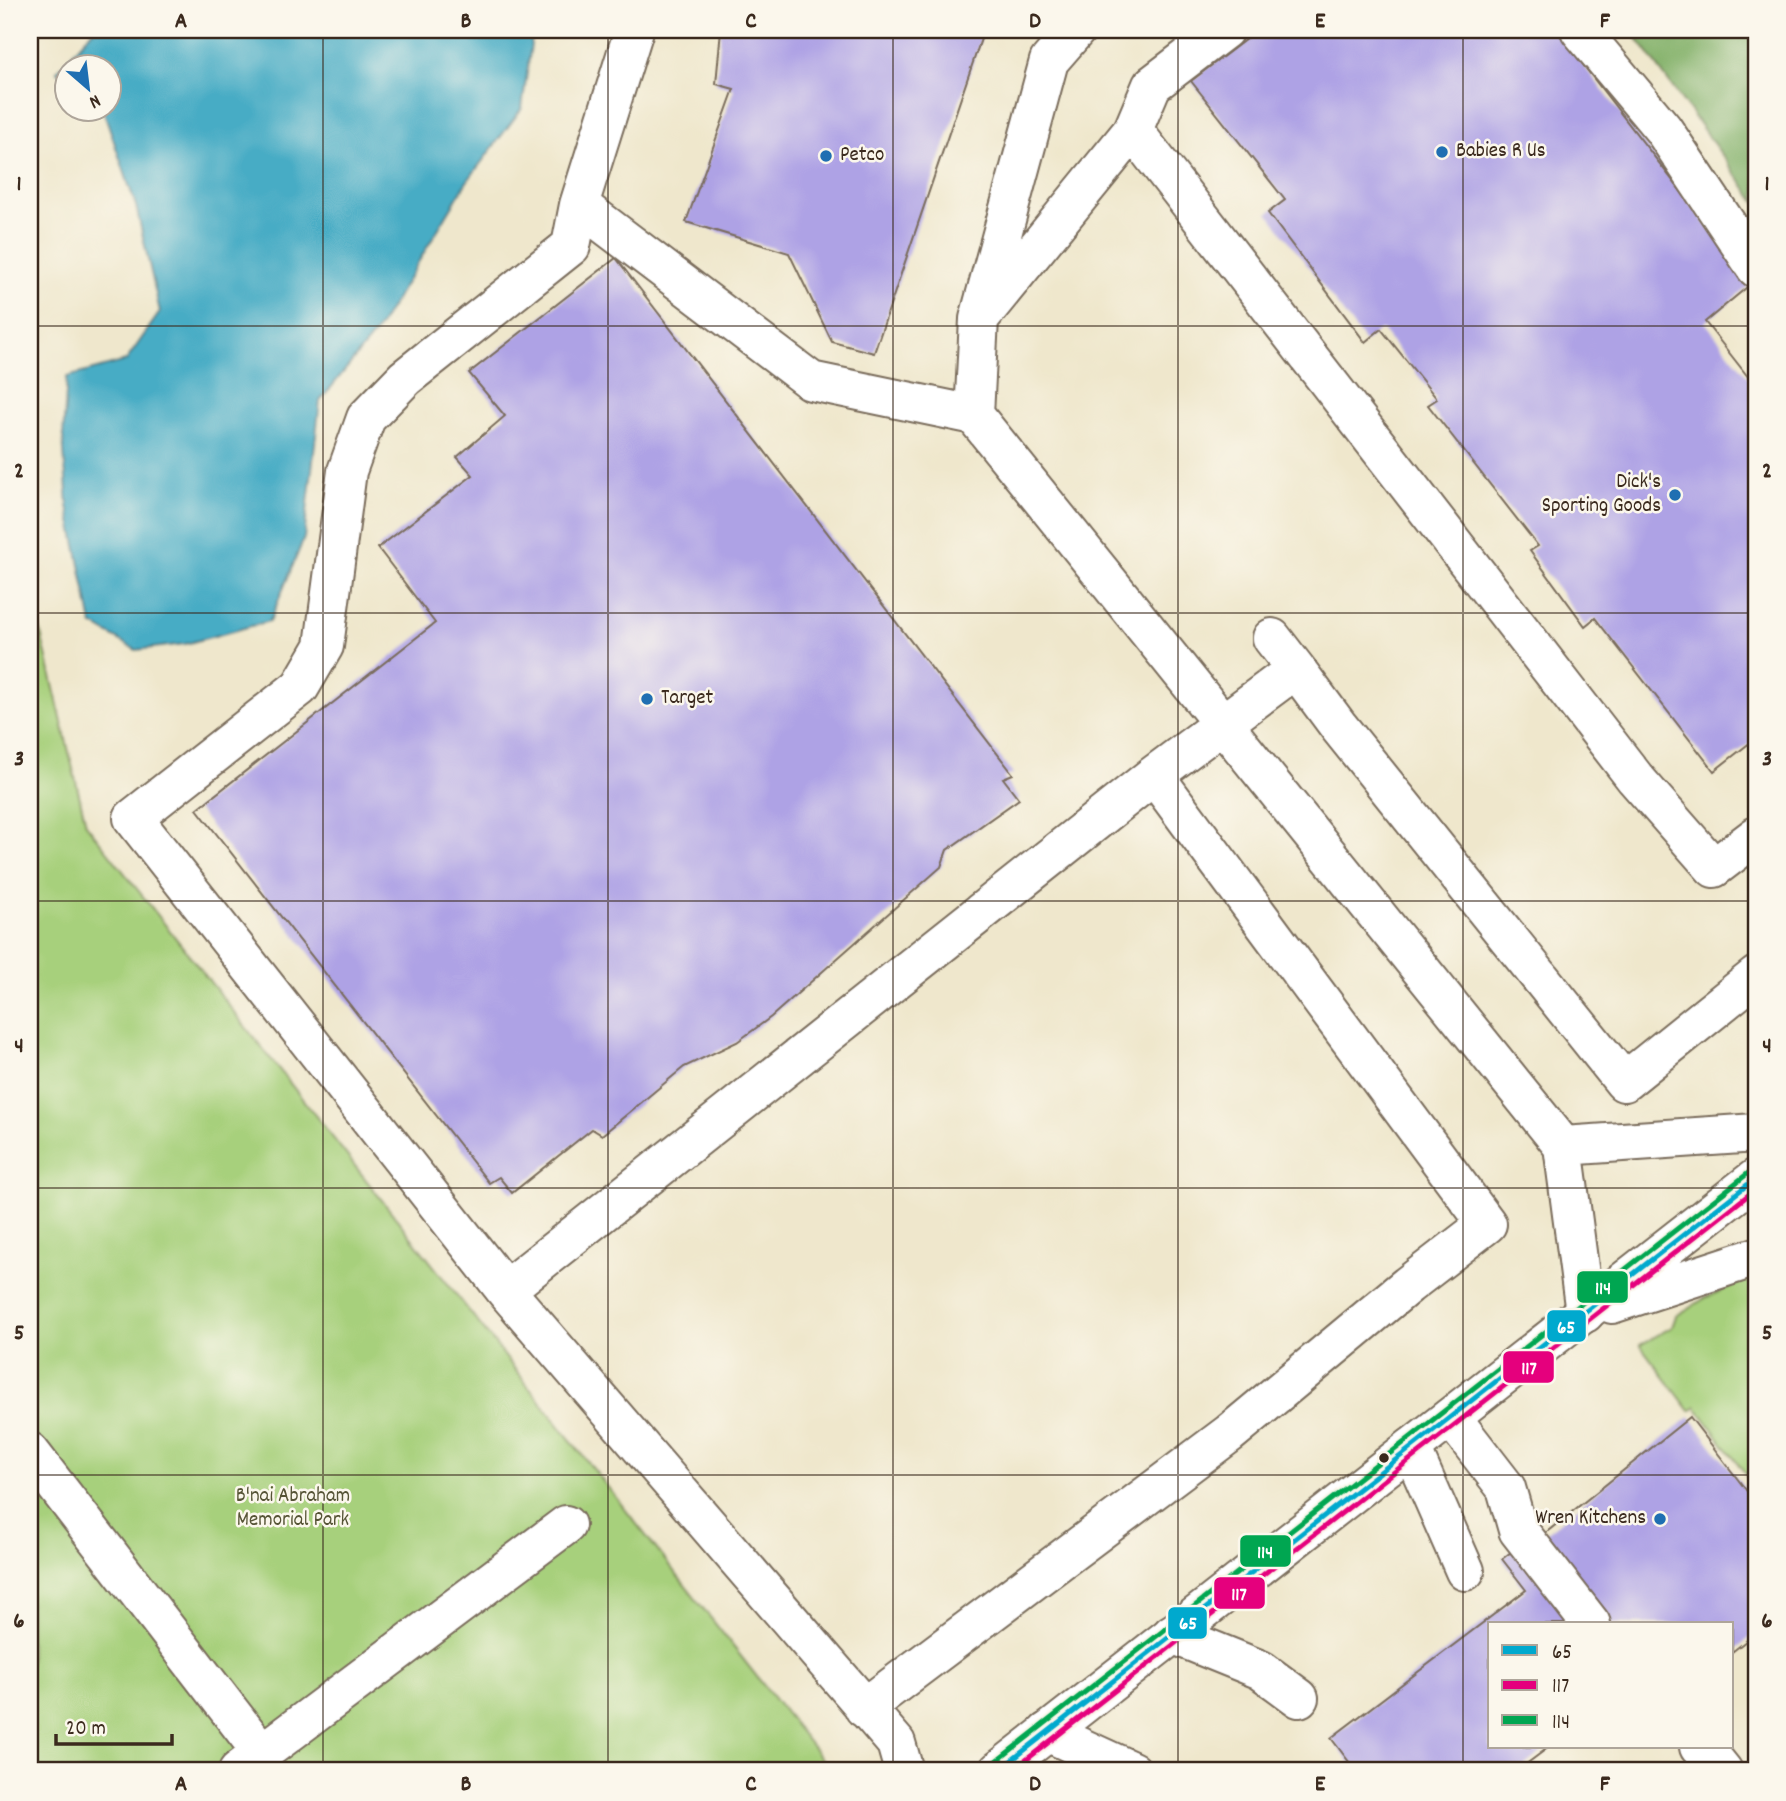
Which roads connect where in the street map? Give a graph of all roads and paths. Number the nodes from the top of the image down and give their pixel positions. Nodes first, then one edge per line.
1 (634, 30) edge
2 (1076, 30) edge
3 (1224, 30) edge
4 (1580, 30) edge
5 (1133, 130) junction
6 (579, 205) junction
7 (1756, 268) edge
8 (979, 318) junction
9 (974, 415) junction
10 (1272, 638) dead end
11 (1296, 668) junction
12 (1222, 723) junction
13 (1154, 775) junction
14 (1756, 836) edge
15 (1756, 975) edge
16 (1756, 1133) edge
17 (1563, 1146) junction
18 (1756, 1178) edge
19 (1756, 1257) edge
20 (505, 1290) junction
21 (1585, 1313) junction
22 (1451, 1417) junction
23 (1411, 1448) junction
24 (30, 1452) edge
25 (566, 1525) dead end
26 (1465, 1571) dead end
27 (1589, 1622) edge
28 (1172, 1634) junction
29 (1299, 1698) dead end
30 (864, 1708) junction
31 (1047, 1732) junction
32 (250, 1762) edge
33 (904, 1771) edge
34 (998, 1771) edge
35 (1132, 1771) edge

1 - 6 main road
2 - 8 main road
3 - 5 main road
4 - 7 main road
5 - 8 main road
5 - 14 main road
6 - 9 main road
6 - 20 main road
8 - 9 main road
9 - 12 main road
10 - 11 main road
11 - 12 main road
11 - 15 main road
12 - 13 main road
12 - 17 main road
13 - 20 main road
13 - 30 main road
16 - 17 main road
17 - 21 main road
18 - 21 main road
19 - 21 main road
20 - 30 main road
21 - 22 main road
22 - 23 main road
22 - 27 main road
23 - 26 main road
23 - 28 main road
24 - 32 main road
25 - 32 main road
28 - 29 main road
28 - 31 main road
30 - 33 main road
31 - 34 main road
31 - 35 main road

